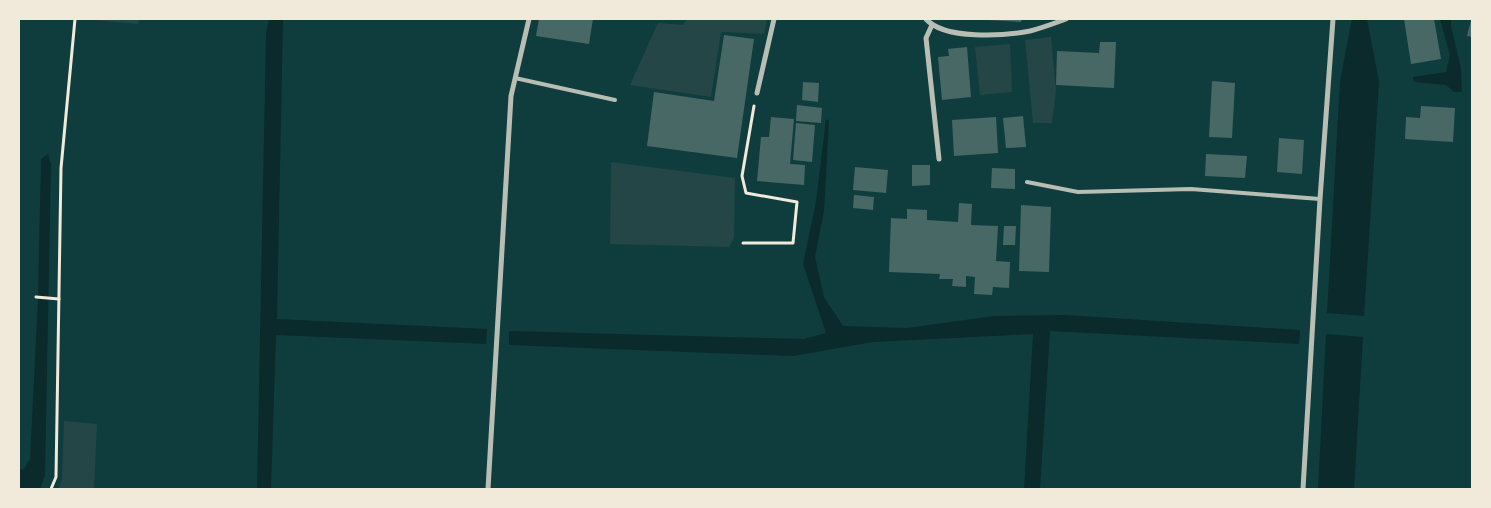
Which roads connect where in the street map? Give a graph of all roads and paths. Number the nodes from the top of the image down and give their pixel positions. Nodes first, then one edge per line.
1 (74, 19) edge
2 (529, 19) edge
3 (774, 19) edge
4 (926, 19) edge
5 (1066, 19) edge
6 (1332, 19) edge
7 (932, 25) junction
8 (515, 78) junction
9 (756, 93) joint
10 (615, 100) dead end
11 (939, 159) dead end
12 (1027, 182) dead end
13 (1320, 199) junction
14 (742, 243) dead end
15 (36, 297) dead end
16 (59, 299) junction
17 (51, 489) edge
18 (488, 489) edge
19 (1303, 489) edge

1 - 16 path
2 - 8 street
3 - 9 street
4 - 7 street
5 - 7 street
6 - 13 street
7 - 11 street
8 - 10 lane
8 - 18 street
9 - 14 path
12 - 13 lane
13 - 19 street
15 - 16 path
16 - 17 path

